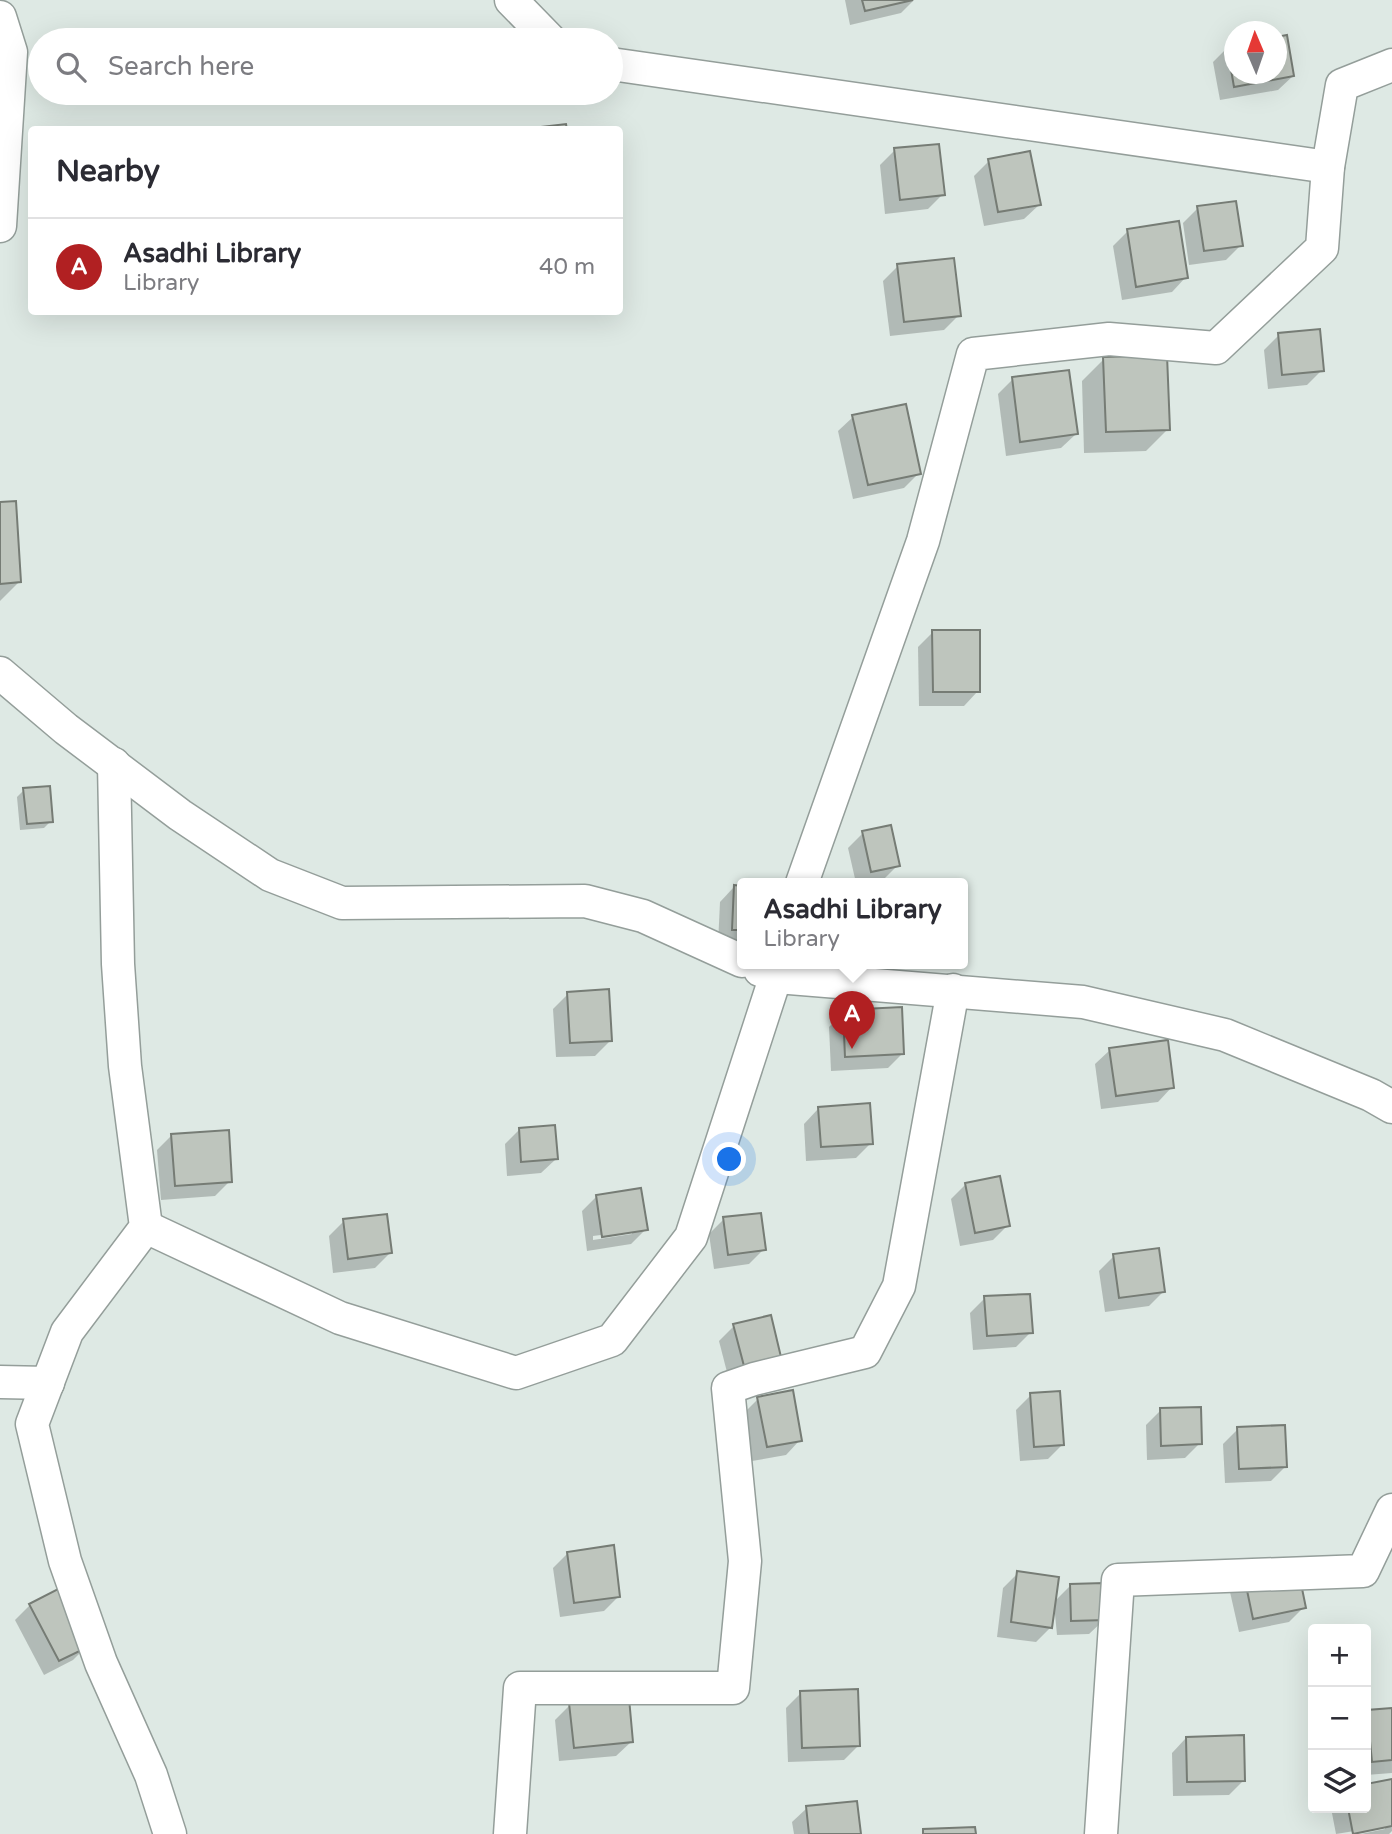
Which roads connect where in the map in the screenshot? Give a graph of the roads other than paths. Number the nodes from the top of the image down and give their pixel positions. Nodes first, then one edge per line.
1 (511, 0) edge
2 (0, 17) edge
3 (538, 28) edge
4 (1392, 65) edge
5 (623, 66) edge
6 (1328, 166) junction
7 (0, 226) edge
8 (0, 673) edge
9 (114, 764) junction
10 (804, 878) edge
11 (737, 959) edge
12 (778, 970) edge
13 (953, 990) junction
14 (1392, 1107) edge
15 (145, 1227) junction
16 (0, 1382) edge
17 (48, 1383) junction
18 (1392, 1510) edge
19 (170, 1834) edge
20 (510, 1834) edge
21 (1101, 1834) edge

1 - 3 street
2 - 7 street
4 - 6 street
5 - 6 street
6 - 10 street
8 - 9 street
9 - 11 street
9 - 15 street
12 - 13 street
12 - 15 street
13 - 14 street
13 - 20 street
15 - 17 street
16 - 17 street
17 - 19 street
18 - 21 street

